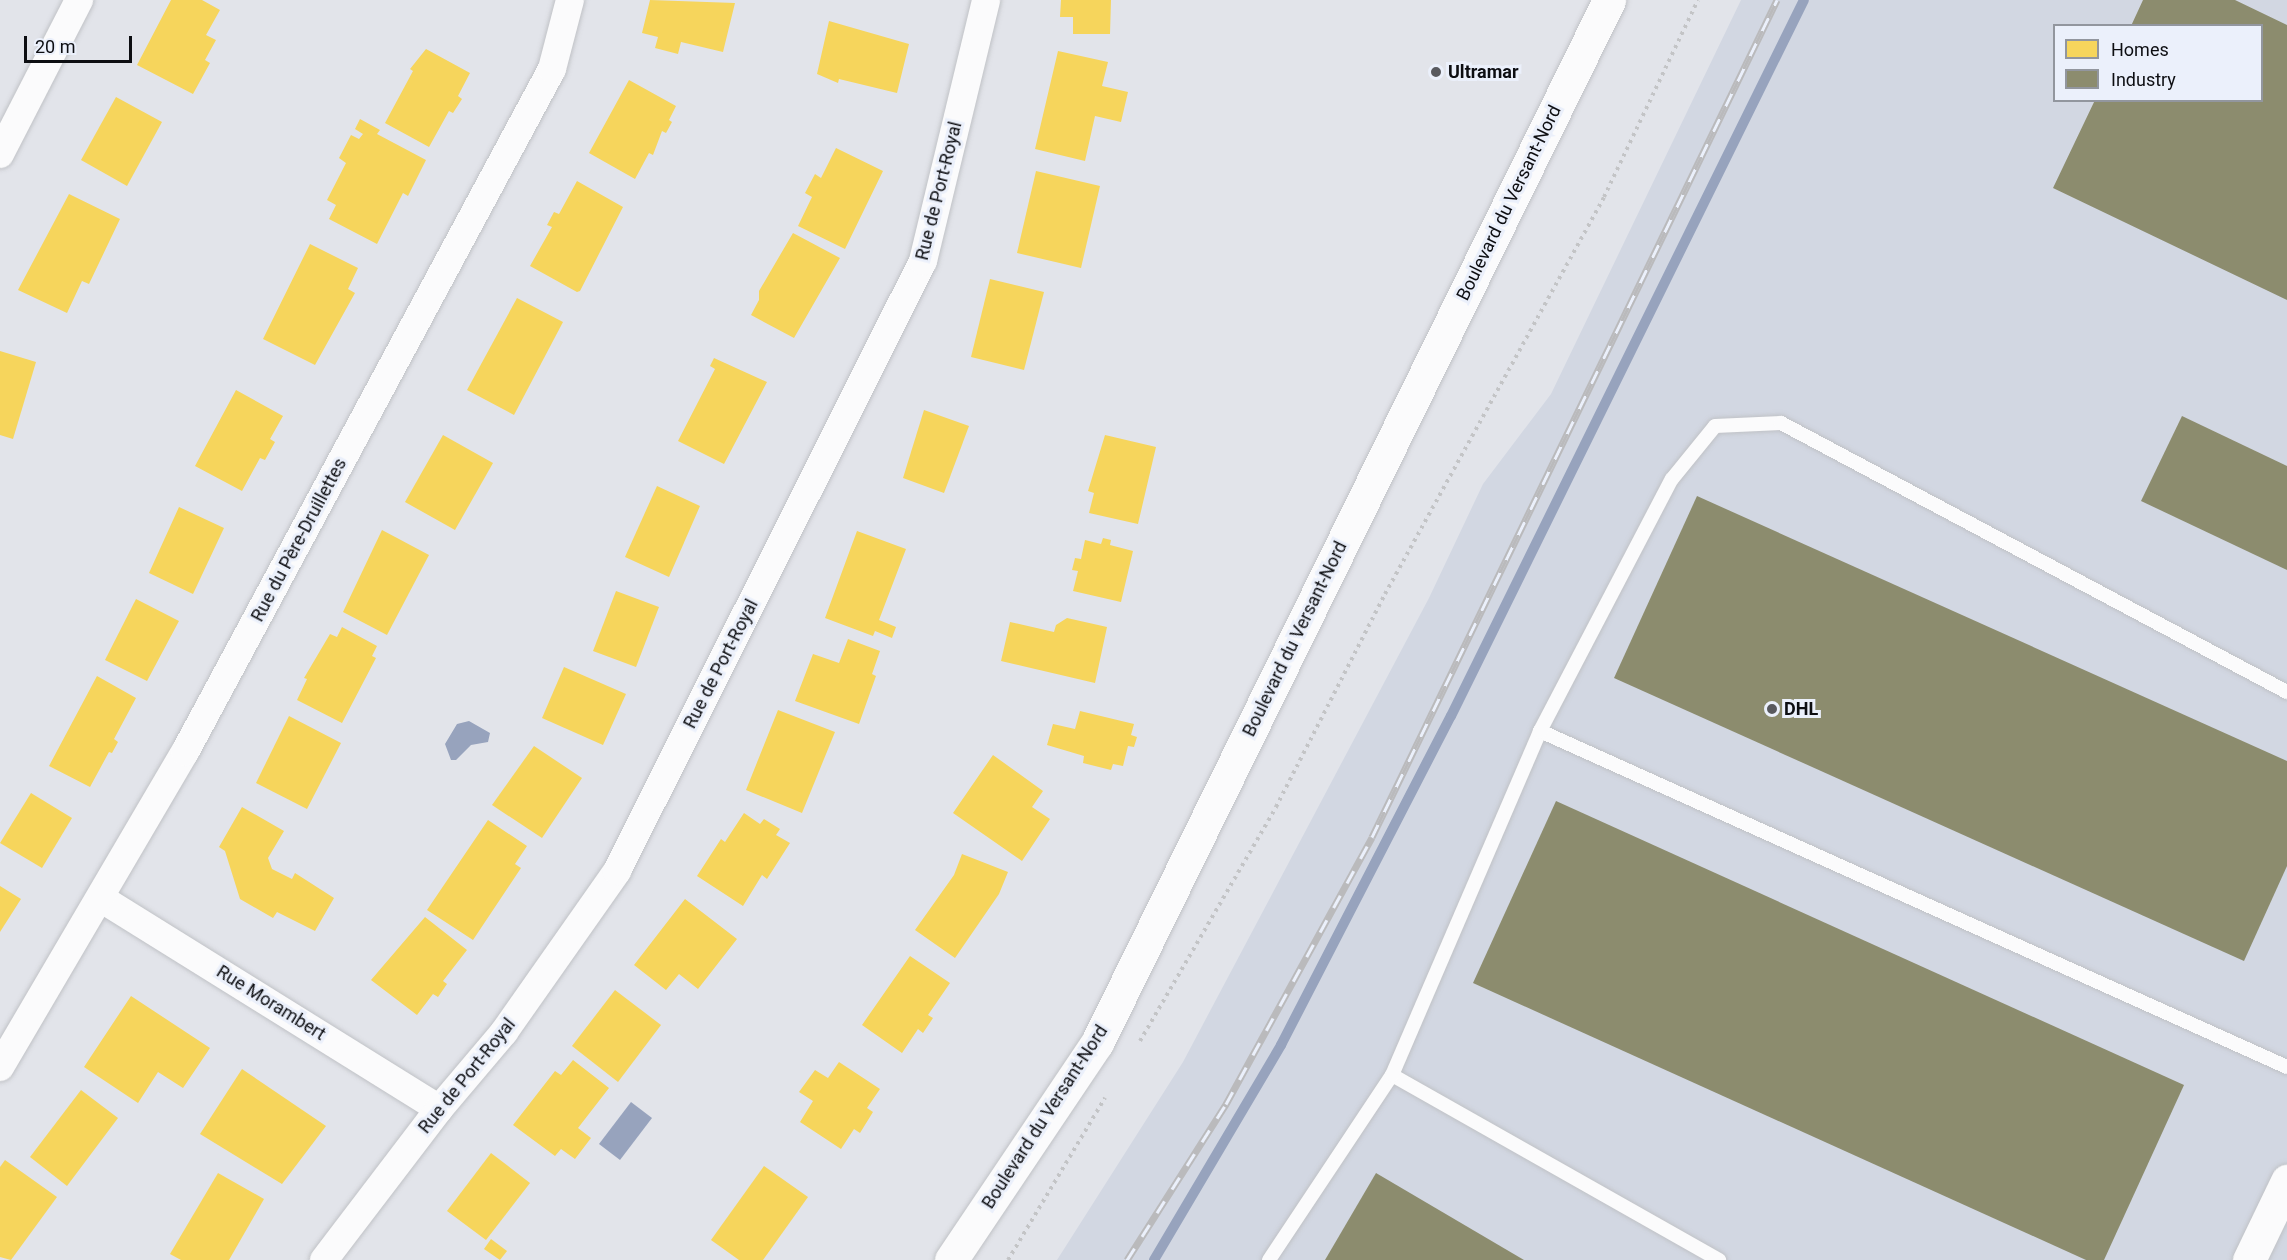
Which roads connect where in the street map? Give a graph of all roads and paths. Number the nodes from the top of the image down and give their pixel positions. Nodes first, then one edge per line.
1 (79, 0) edge
2 (570, 0) edge
3 (986, 0) edge
4 (1609, 0) edge
5 (1698, 0) edge
6 (0, 154) edge
7 (2287, 692) edge
8 (1540, 731) junction
9 (102, 899) junction
10 (1135, 1049) dead end
11 (0, 1067) edge
12 (2287, 1067) edge
13 (1392, 1075) junction
14 (1111, 1089) dead end
15 (439, 1109) junction
16 (2287, 1181) edge
17 (324, 1260) edge
18 (951, 1260) edge
19 (1008, 1260) edge
20 (1269, 1260) edge
21 (1719, 1260) edge
22 (2249, 1260) edge

1 - 6 street
2 - 9 street, Rue du Père-Druillettes
3 - 15 street, Rue de Port-Royal
4 - 18 street, Boulevard du Versant-Nord
5 - 10 path
7 - 8 lane
8 - 12 lane
8 - 13 lane
9 - 11 street, Rue du Père-Druillettes
9 - 15 street, Rue Morambert
13 - 20 lane
13 - 21 lane
14 - 19 path
15 - 17 street, Rue de Port-Royal
16 - 22 street

